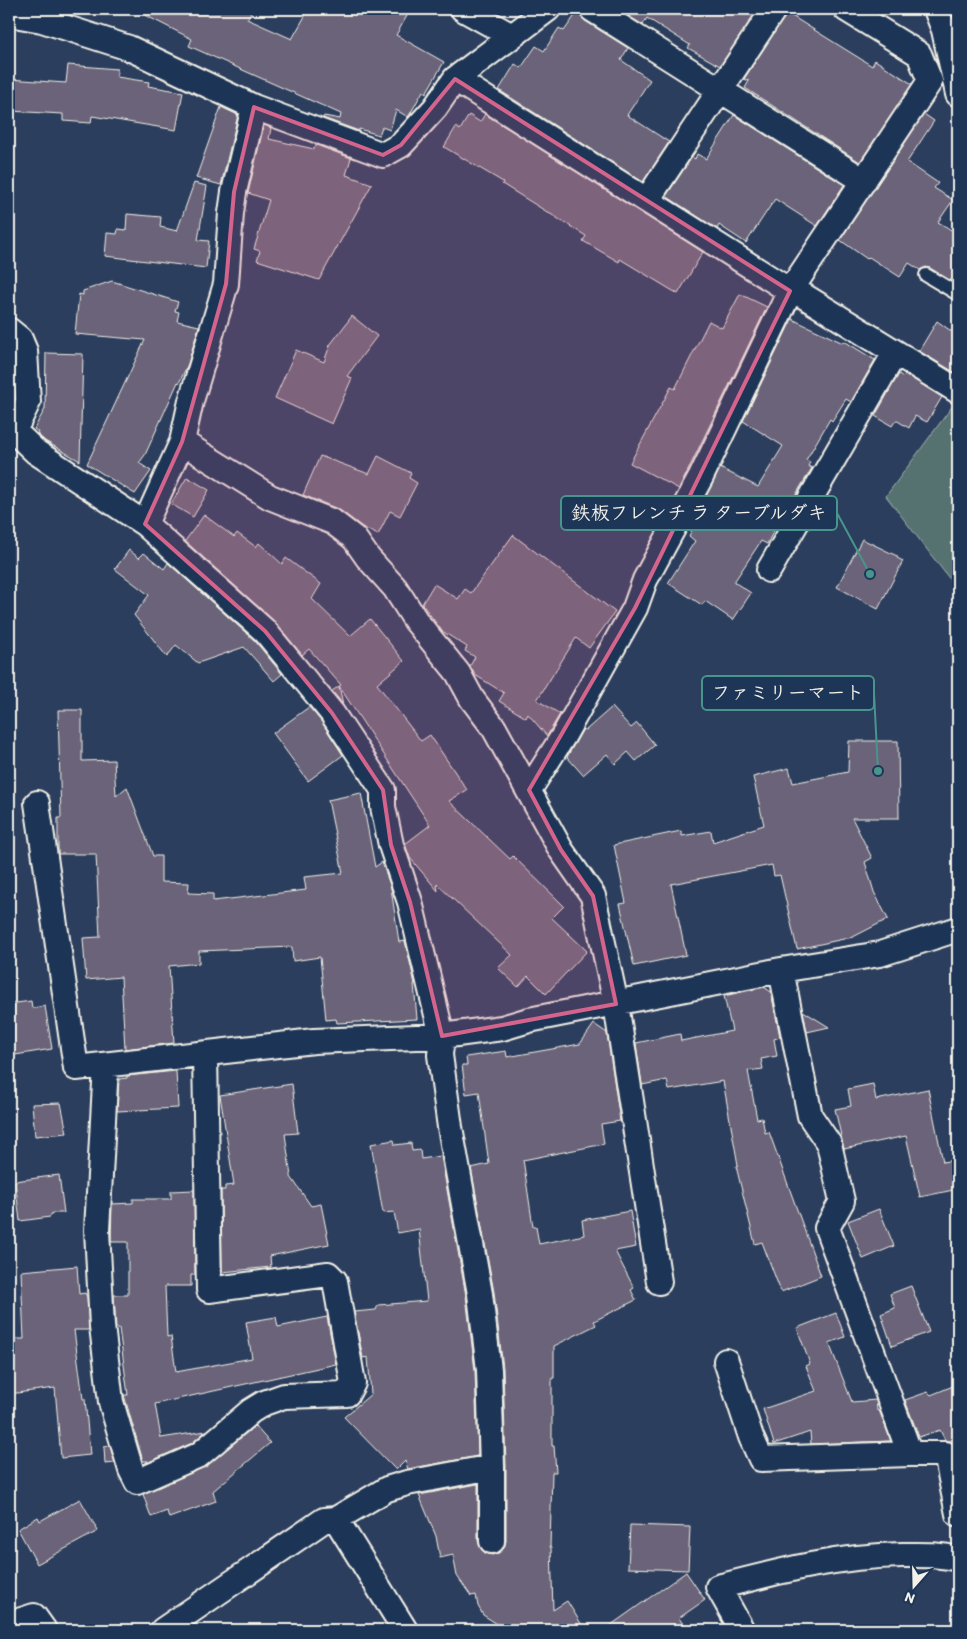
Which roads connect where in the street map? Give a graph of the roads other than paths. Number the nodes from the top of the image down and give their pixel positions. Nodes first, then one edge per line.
1 (463, 9) edge
2 (548, 9) edge
3 (592, 9) edge
4 (774, 9) edge
5 (846, 9) edge
6 (936, 9) edge
7 (9, 14) edge
8 (512, 36) junction
9 (455, 79) junction
10 (721, 91) junction
11 (958, 94) edge
12 (254, 106) junction
13 (864, 181) junction
14 (647, 200) junction
15 (926, 275) dead end
16 (790, 291) junction
17 (958, 294) edge
18 (9, 330) edge
19 (895, 353) junction
20 (958, 391) edge
21 (182, 442) junction
22 (145, 524) junction
23 (769, 570) dead end
24 (529, 790) junction
25 (37, 803) dead end
26 (958, 930) edge
27 (781, 970) junction
28 (616, 1004) junction
29 (442, 1036) junction
30 (205, 1054) junction
31 (106, 1065) junction
32 (659, 1282) dead end
33 (726, 1361) dead end
34 (910, 1454) junction
35 (492, 1466) junction
36 (958, 1514) edge
37 (336, 1519) junction
38 (492, 1541) dead end
39 (958, 1559) edge
40 (9, 1624) edge
41 (44, 1630) edge
42 (163, 1630) edge
43 (405, 1630) edge
44 (742, 1630) edge

1 - 8 street
2 - 8 street
3 - 10 street
4 - 10 street
5 - 13 street
6 - 11 street
7 - 12 street
8 - 9 street
9 - 12 street
9 - 14 street
10 - 13 street
10 - 14 street
12 - 21 street
13 - 16 street
14 - 16 street
15 - 17 lane
16 - 19 street
16 - 24 street
18 - 22 street
19 - 20 street
19 - 23 street
21 - 22 street
21 - 24 street
22 - 29 street
24 - 28 street
25 - 31 street
26 - 27 street
27 - 28 street
27 - 34 street
28 - 29 street
28 - 32 street
29 - 30 street
29 - 35 street
30 - 31 street
30 - 31 street
33 - 34 street
34 - 36 street
35 - 37 street
35 - 38 street
37 - 42 street
37 - 43 street
39 - 44 street
40 - 41 street

